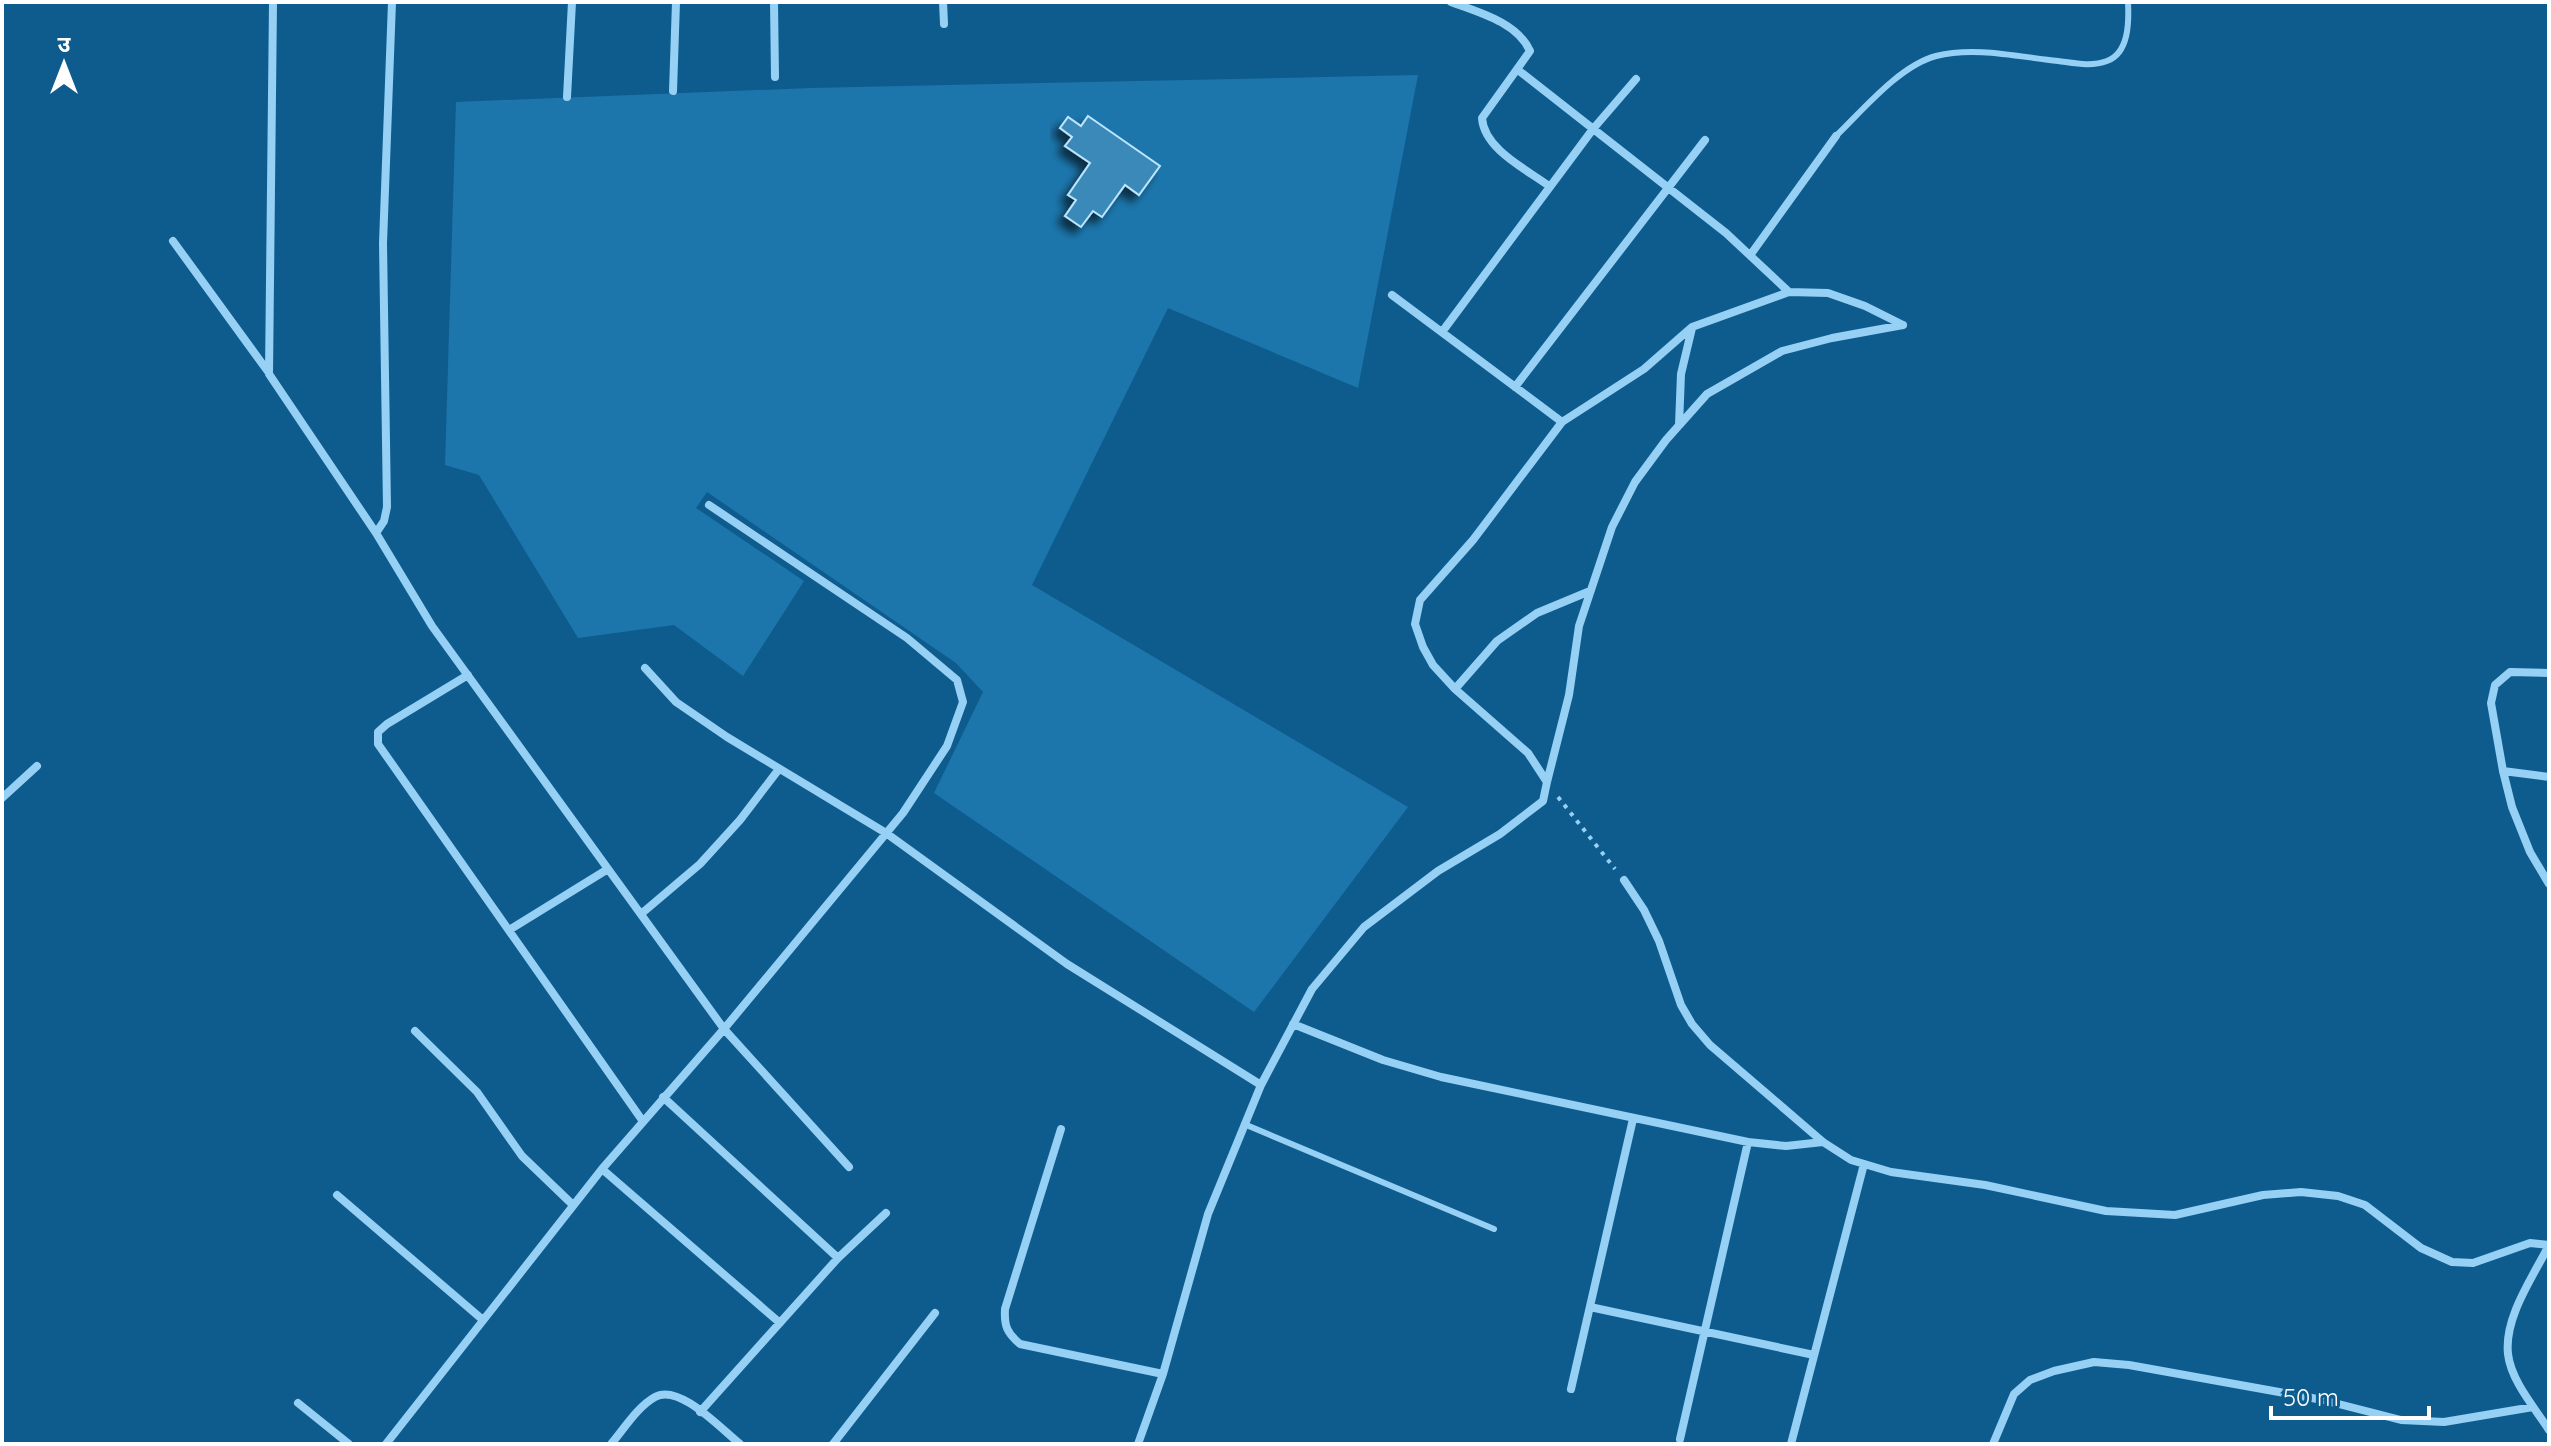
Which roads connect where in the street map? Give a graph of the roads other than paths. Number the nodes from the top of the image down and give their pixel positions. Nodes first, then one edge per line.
1 (273, 2) edge
2 (392, 2) edge
3 (572, 2) edge
4 (676, 2) edge
5 (774, 2) edge
6 (943, 2) edge
7 (1451, 2) edge
8 (2128, 2) edge
9 (944, 24) dead end
10 (1518, 70) junction
11 (775, 77) dead end
12 (1636, 79) dead end
13 (673, 91) dead end
14 (567, 97) dead end
15 (1593, 129) junction
16 (1836, 136) joint
17 (1705, 140) dead end
18 (1549, 186) junction
19 (1669, 188) junction
20 (173, 241) dead end
21 (1751, 254) junction
22 (1789, 292) junction
23 (1392, 295) dead end
24 (1692, 327) junction
25 (1442, 332) junction
26 (269, 374) junction
27 (1515, 387) junction
28 (1562, 422) junction
29 (1679, 425) junction
30 (709, 505) dead end
31 (376, 533) junction
32 (1590, 591) junction
33 (645, 668) dead end
34 (2549, 673) edge
35 (468, 675) junction
36 (1455, 689) junction
37 (37, 766) dead end
38 (779, 769) junction
39 (2503, 771) junction
40 (2549, 777) edge
41 (1547, 782) junction
42 (2, 798) edge
43 (886, 833) junction
44 (608, 869) junction
45 (1624, 880) road end
46 (2549, 884) edge
47 (641, 914) junction
48 (509, 930) junction
49 (1293, 1024) junction
50 (724, 1029) junction
51 (415, 1031) dead end
52 (1261, 1085) junction
53 (663, 1097) junction
54 (1633, 1119) junction
55 (642, 1120) junction
56 (1244, 1124) junction
57 (1061, 1129) dead end
58 (1748, 1142) junction
59 (1823, 1142) junction
60 (1864, 1164) junction
61 (849, 1167) dead end
62 (602, 1169) junction
63 (337, 1195) dead end
64 (573, 1205) junction
65 (886, 1213) dead end
66 (1494, 1229) dead end
67 (838, 1258) junction
68 (1590, 1307) junction
69 (935, 1313) dead end
70 (483, 1320) junction
71 (780, 1323) junction
72 (1707, 1332) junction
73 (1814, 1355) junction
74 (1163, 1374) junction
75 (1571, 1389) dead end
76 (298, 1403) dead end
77 (2533, 1407) junction
78 (700, 1412) junction
79 (2549, 1430) edge
80 (1680, 1439) dead end
81 (349, 1444) edge
82 (386, 1444) edge
83 (611, 1444) edge
84 (740, 1444) edge
85 (833, 1444) edge
86 (1138, 1444) edge
87 (1791, 1444) edge
88 (1993, 1444) edge

1 - 26 street
2 - 31 street
3 - 14 street
4 - 13 street
5 - 11 street
6 - 9 street
7 - 10 street
8 - 16 lane
10 - 15 street
10 - 18 street
12 - 15 street
15 - 18 street
15 - 19 street
16 - 21 street
17 - 19 street
18 - 25 street
19 - 21 street
19 - 27 street
20 - 26 street
21 - 22 street
22 - 24 street
22 - 29 street
23 - 25 street
24 - 28 street
24 - 29 street
25 - 27 street
26 - 31 street
27 - 28 street
28 - 36 street
29 - 32 street
30 - 43 street
31 - 35 street
32 - 36 street
32 - 41 street
33 - 38 street
34 - 39 street
35 - 44 street
35 - 48 street
36 - 41 street
37 - 42 street
38 - 43 street
38 - 47 street
39 - 40 street
39 - 46 street
41 - 49 street
43 - 50 street
43 - 52 street
44 - 47 street
44 - 48 street
45 - 59 street
47 - 50 street
48 - 55 street
49 - 52 street
49 - 54 street
50 - 53 street
50 - 61 street
51 - 64 street
52 - 56 street
53 - 55 street
53 - 67 street
54 - 58 street
54 - 68 street
55 - 62 street
56 - 66 lane
56 - 74 street
57 - 74 street
58 - 59 street
58 - 72 street
59 - 60 street
60 - 73 street
60 - 77 street
62 - 64 street
62 - 71 street
63 - 70 street
64 - 70 street
65 - 67 street
67 - 71 street
68 - 72 street
68 - 75 street
69 - 85 street
70 - 82 street
71 - 78 street
72 - 73 street
72 - 80 street
73 - 87 street
74 - 86 street
76 - 81 street
77 - 79 street
77 - 88 street
78 - 83 street
78 - 84 street

